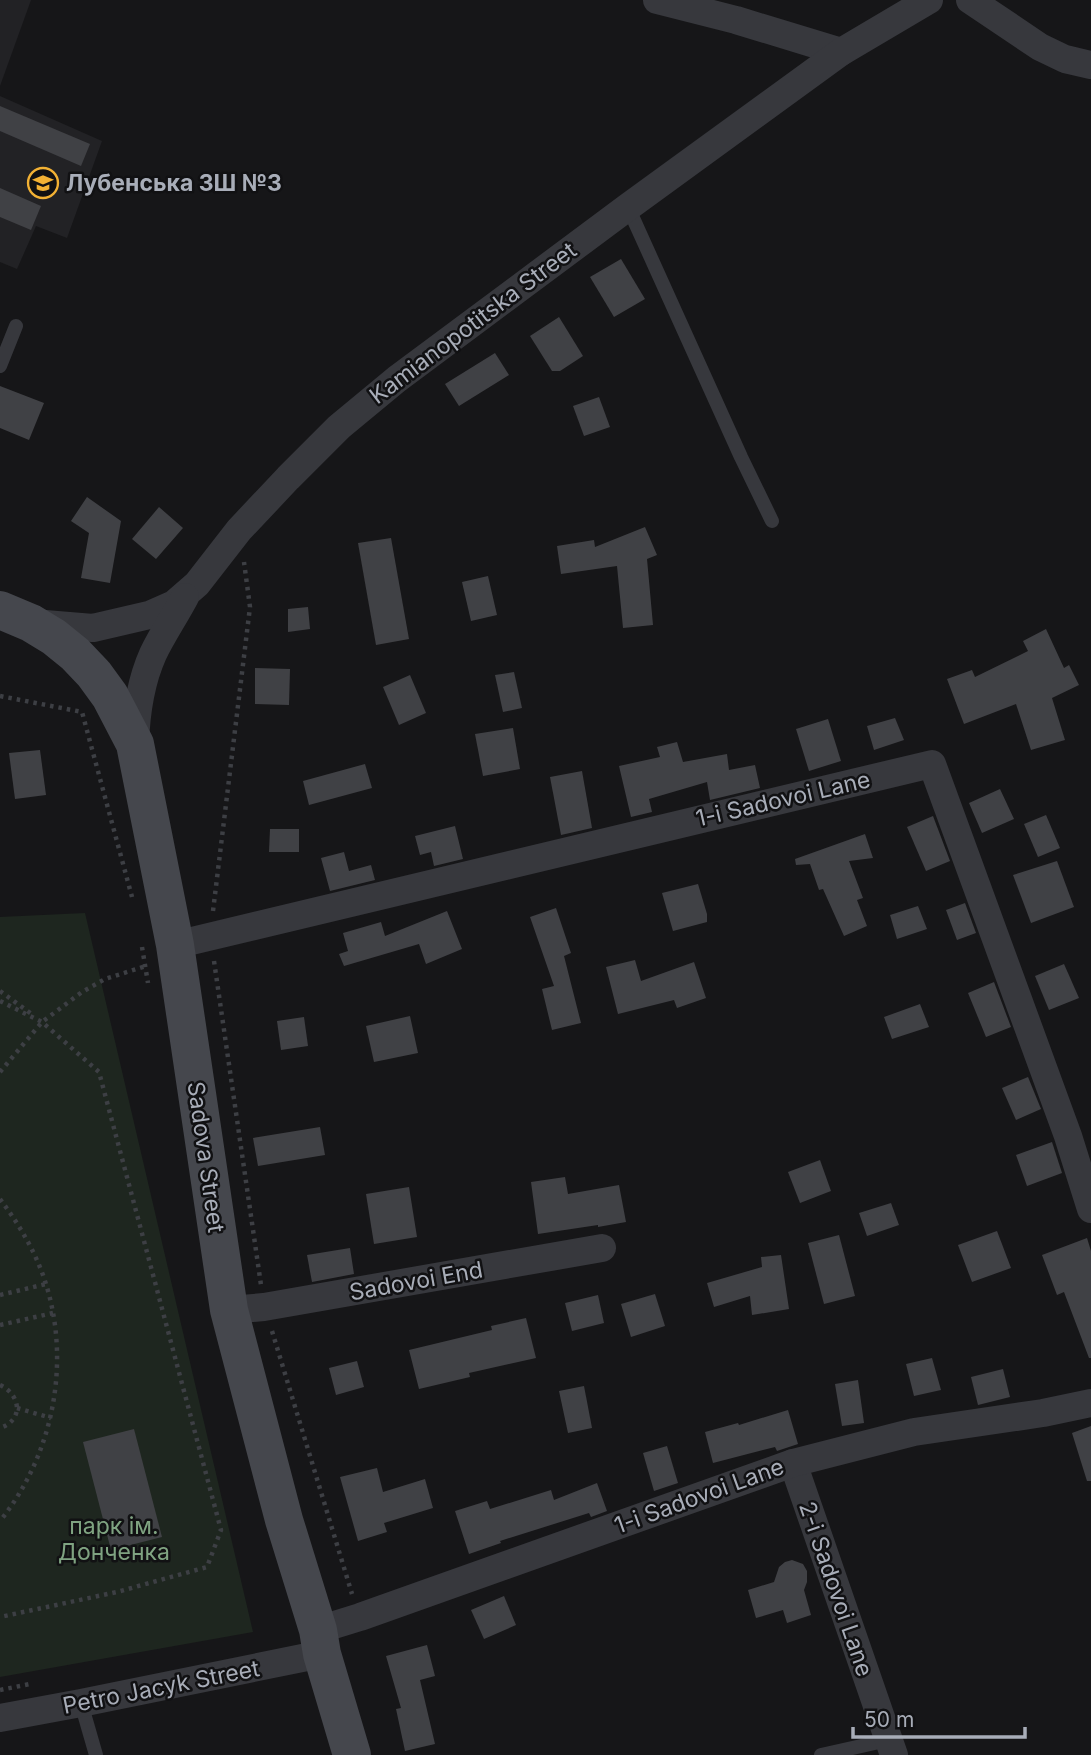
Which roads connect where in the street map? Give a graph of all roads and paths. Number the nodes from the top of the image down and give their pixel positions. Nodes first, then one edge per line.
1 (657, 0) edge
2 (929, 0) edge
3 (971, 0) edge
4 (841, 52) junction
5 (1091, 65) edge
6 (628, 207) junction
7 (16, 326) dead end
8 (0, 366) edge
9 (772, 521) dead end
10 (239, 530) junction
11 (187, 593) junction
12 (16, 616) edge
13 (0, 696) edge
14 (135, 744) junction
15 (134, 904) dead end
16 (176, 942) junction
17 (144, 967) junction
18 (0, 990) edge
19 (150, 994) dead end
20 (0, 1001) edge
21 (42, 1022) junction
22 (0, 1072) edge
23 (0, 1199) edge
24 (1091, 1209) edge
25 (602, 1248) dead end
26 (46, 1284) junction
27 (0, 1295) edge
28 (247, 1308) junction
29 (53, 1313) junction
30 (0, 1325) edge
31 (0, 1385) edge
32 (1091, 1403) edge
33 (16, 1408) junction
34 (51, 1418) junction
35 (0, 1429) edge
36 (793, 1463) junction
37 (0, 1521) edge
38 (0, 1616) edge
39 (360, 1617) junction
40 (320, 1642) junction
41 (41, 1682) dead end
42 (0, 1690) edge
43 (82, 1703) junction
44 (0, 1718) edge
45 (891, 1748) edge
46 (96, 1755) edge
47 (352, 1755) edge
48 (821, 1755) edge

1 - 4 street
2 - 4 street, Kamianopotitska Street
3 - 5 street
4 - 6 street, Kamianopotitska Street
6 - 9 lane
6 - 10 street, Kamianopotitska Street
7 - 8 lane
10 - 11 street, Kamianopotitska Street
10 - 16 path
11 - 12 street, Kamianopotitska Street
11 - 14 street
12 - 14 main road, Sadova Street
13 - 15 path
14 - 16 main road, Sadova Street
16 - 17 path
16 - 17 path
16 - 24 street, 1-i Sadovoi Lane
16 - 28 main road, Sadova Street
16 - 28 path
17 - 19 path
17 - 21 path
18 - 21 path
20 - 21 path
21 - 22 path
21 - 38 path
23 - 26 path
25 - 28 street, Sadovoi End
26 - 27 path
26 - 29 path
28 - 39 path
28 - 40 main road, Sadova Street
29 - 30 path
29 - 34 path
31 - 33 path
32 - 36 street, 1-i Sadovoi Lane
33 - 34 path
33 - 35 path
34 - 37 path
36 - 39 street, 1-i Sadovoi Lane
36 - 45 street, 2-i Sadovoi Lane
39 - 40 street, 1-i Sadovoi Lane
40 - 43 street, Petro Jacyk Street
40 - 47 main road, Sadova Street
41 - 42 path
43 - 44 street, Petro Jacyk Street
43 - 46 lane
45 - 48 lane

